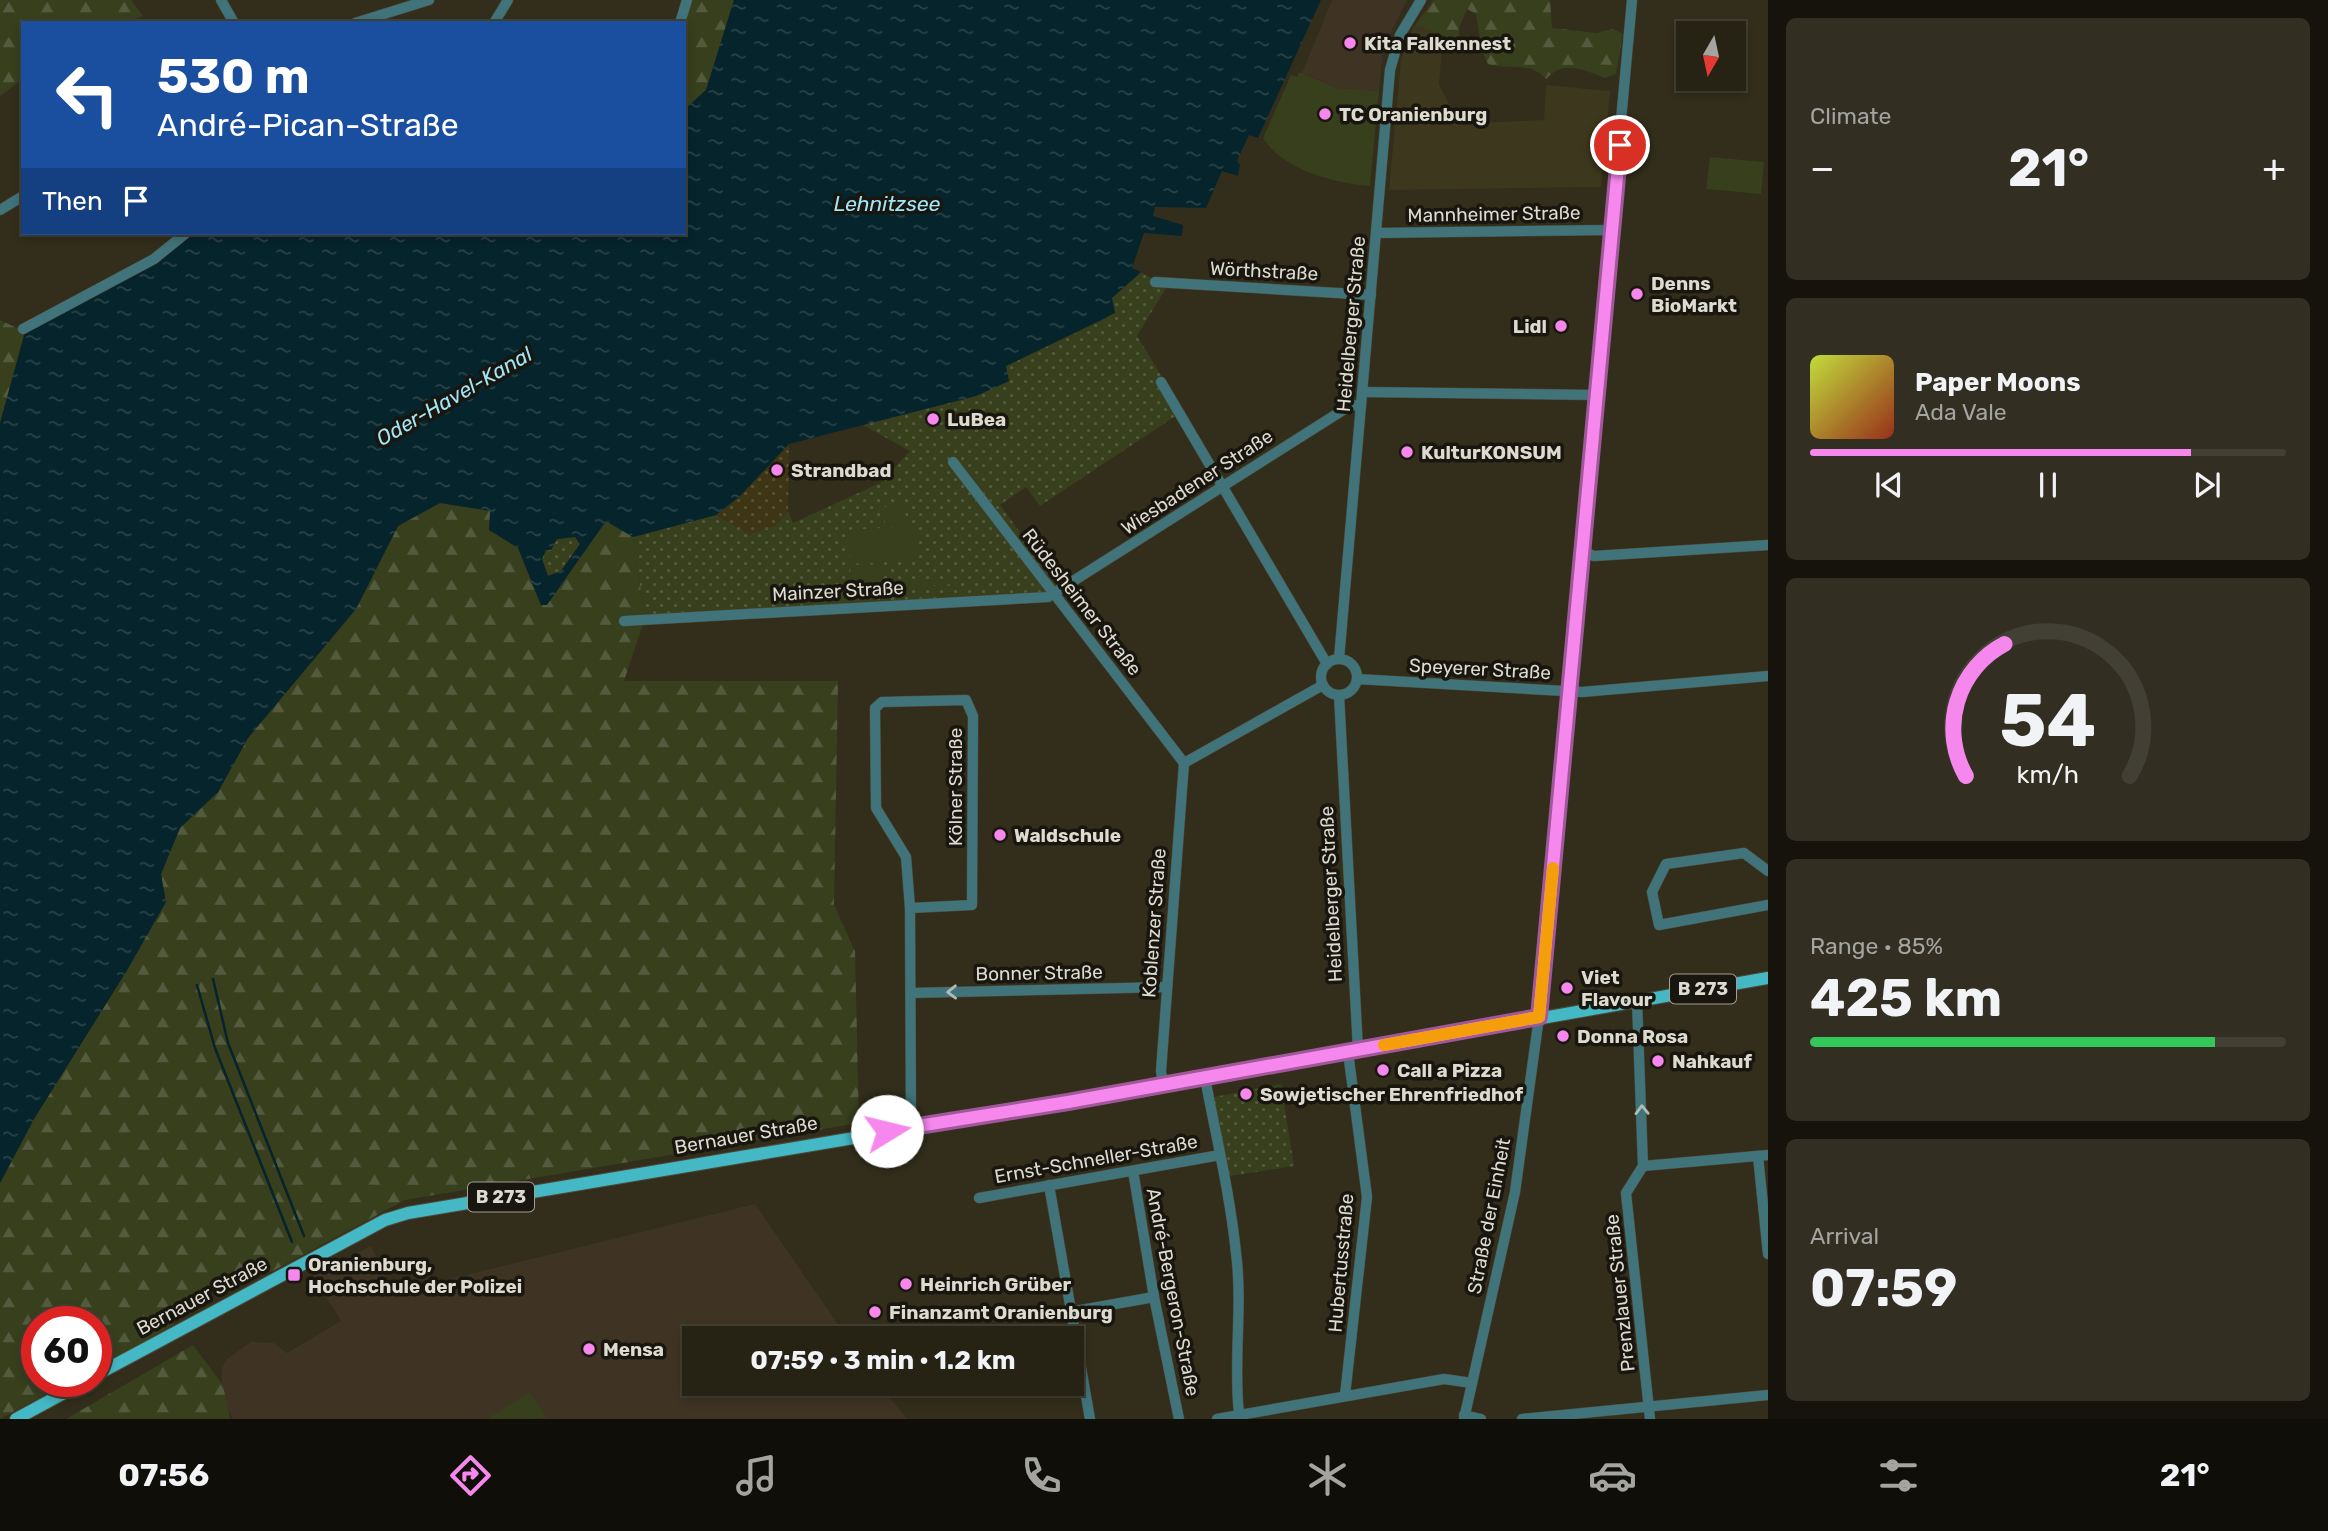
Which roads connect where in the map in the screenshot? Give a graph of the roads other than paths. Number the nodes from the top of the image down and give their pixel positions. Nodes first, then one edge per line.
1 (220, 0) edge
2 (429, 0) edge
3 (508, 0) edge
4 (687, 0) edge
5 (1421, 0) edge
6 (1632, 0) edge
7 (414, 2) edge
8 (233, 21) edge
9 (361, 21) edge
10 (495, 21) edge
11 (681, 21) edge
12 (21, 197) edge
13 (0, 210) edge
14 (1612, 230) junction
15 (1376, 233) junction
16 (184, 235) edge
17 (1155, 282) dead end
18 (1371, 295) junction
19 (23, 329) dead end
20 (1161, 382) dead end
21 (1363, 391) junction
22 (1597, 395) junction
23 (1361, 406) junction
24 (953, 462) dead end
25 (1223, 487) junction
26 (1768, 545) edge
27 (1584, 552) junction
28 (1054, 594) junction
29 (624, 621) dead end
30 (1339, 659) junction
31 (1327, 664) junction
32 (1768, 676) edge
33 (1357, 679) junction
34 (1323, 685) junction
35 (1571, 691) junction
36 (1339, 695) junction
37 (1184, 763) junction
38 (1768, 871) edge
39 (1768, 905) edge
40 (910, 908) junction
41 (1768, 978) edge
42 (1167, 987) junction
43 (911, 993) junction
44 (1637, 1000) junction
45 (1539, 1017) junction
46 (1353, 1051) junction
47 (1205, 1078) junction
48 (1163, 1085) junction
49 (911, 1127) junction
50 (1220, 1155) junction
51 (1763, 1155) edge
52 (1643, 1166) junction
53 (1133, 1171) junction
54 (1049, 1185) junction
55 (979, 1198) dead end
56 (1768, 1254) edge
57 (1154, 1297) junction
58 (1070, 1312) junction
59 (112, 1366) edge
60 (1472, 1383) junction
61 (1345, 1395) junction
62 (1768, 1395) edge
63 (57, 1397) edge
64 (1649, 1405) junction
65 (1239, 1414) junction
66 (1464, 1417) edge
67 (16, 1419) edge
68 (1090, 1419) edge
69 (1179, 1419) edge
70 (1217, 1419) edge
71 (1481, 1419) edge
72 (1522, 1419) edge
73 (1650, 1419) edge

1 - 8 street
2 - 7 street
3 - 10 street
4 - 11 street
5 - 15 street, Heidelberger Straße
6 - 14 street, Straße der Einheit
7 - 9 street
12 - 13 street
14 - 15 street, Mannheimer Straße
14 - 22 street, Straße der Einheit
15 - 18 street, Heidelberger Straße
16 - 19 street
17 - 18 street, Wörthstraße
18 - 21 street, Heidelberger Straße
20 - 25 street
21 - 22 street
21 - 23 street, Heidelberger Straße
22 - 27 street, Straße der Einheit
23 - 25 street, Wiesbadener Straße
23 - 30 street, Heidelberger Straße
24 - 28 street, Rüdesheimer Straße
25 - 28 street, Wiesbadener Straße
25 - 31 street
26 - 27 street
27 - 35 street, Straße der Einheit
28 - 29 street, Mainzer Straße
28 - 37 street, Rüdesheimer Straße
30 - 31 street
30 - 33 street
31 - 34 street
32 - 35 street, Speyerer Straße
33 - 35 street, Speyerer Straße
33 - 36 street
34 - 36 street
34 - 37 street
35 - 45 street, Straße der Einheit
36 - 46 street, Heidelberger Straße
37 - 42 street, Koblenzer Straße
38 - 39 street
40 - 40 street, Kölner Straße
40 - 43 street, Kölner Straße
41 - 44 main road, Bernauer Straße / B 273
42 -> 43 street, Bonner Straße
42 - 48 street, Koblenzer Straße
43 - 49 street, Kölner Straße
44 - 45 main road, Bernauer Straße / B 273
52 -> 44 street
45 - 46 main road, Bernauer Straße / B 273
45 - 60 street, Straße der Einheit
46 - 47 main road, Bernauer Straße / B 273
46 - 61 street, Hubertusstraße
47 - 48 main road, Bernauer Straße / B 273
47 - 50 street
48 - 49 main road, Bernauer Straße / B 273
49 - 59 main road, Bernauer Straße / B 273
50 - 53 street, Ernst-Schneller-Straße
50 - 65 street
51 - 52 street
51 - 56 street
52 - 64 street, Prenzlauer Straße
53 - 54 street, Ernst-Schneller-Straße
53 - 57 street, André-Bergeron-Straße
54 - 55 street, Ernst-Schneller-Straße
54 - 58 street
57 - 58 street
57 - 69 street, André-Bergeron-Straße
58 - 68 street
60 - 61 street
60 - 66 street, Straße der Einheit
61 - 65 street
62 - 64 street
63 - 67 main road
64 - 72 street
64 - 73 street, Prenzlauer Straße
65 - 70 street
66 - 71 street

